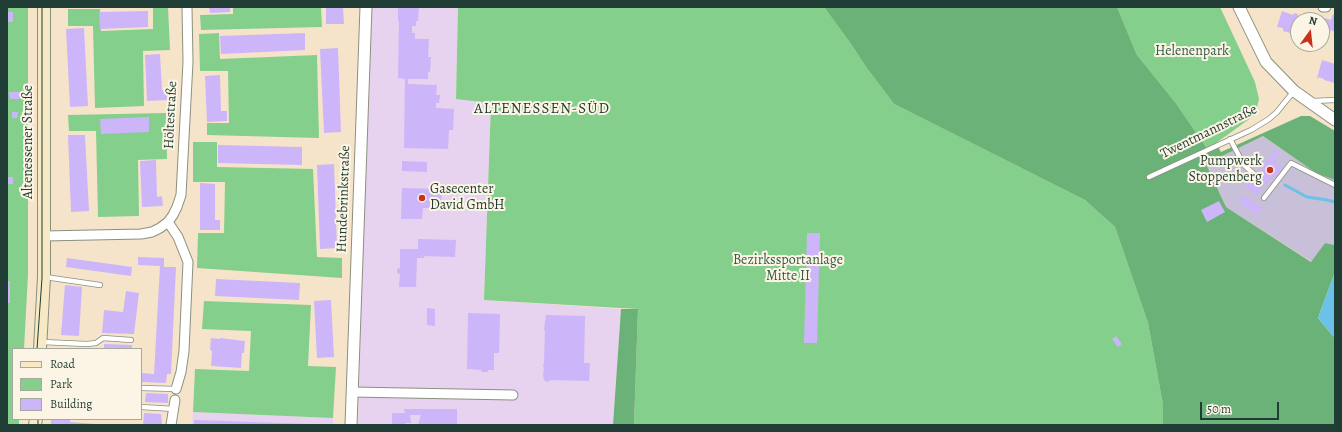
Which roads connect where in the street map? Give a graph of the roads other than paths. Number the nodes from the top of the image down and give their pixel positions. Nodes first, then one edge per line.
1 (44, 7) edge
2 (187, 7) edge
3 (366, 7) edge
4 (1240, 7) edge
5 (1323, 7) edge
6 (1326, 7) edge
7 (1294, 91) junction
8 (1335, 100) edge
9 (1308, 102) junction
10 (1335, 120) edge
11 (1230, 139) junction
12 (1255, 175) dead end
13 (1150, 178) dead end
14 (1335, 185) edge
15 (1264, 198) dead end
16 (168, 222) junction
17 (44, 236) junction
18 (44, 277) junction
19 (100, 285) dead end
20 (131, 340) dead end
21 (40, 346) edge
22 (142, 388) edge
23 (176, 389) joint
24 (352, 392) junction
25 (514, 395) dead end
26 (176, 400) dead end
27 (142, 407) edge
28 (174, 409) junction
29 (171, 425) edge
30 (351, 425) edge

1 - 17 main road, Altenessener Straße
2 - 16 street, Höltestraße
3 - 24 street, Hundebrinkstraße
4 - 7 street
5 - 6 street
7 - 9 street
7 - 11 lane, Twentmannstraße
8 - 9 lane
9 - 10 street
11 - 12 lane
11 - 13 lane, Twentmannstraße
14 - 15 lane
16 - 17 street, Höltestraße
16 - 23 street
17 - 18 main road, Altenessener Straße
18 - 19 lane
18 - 21 main road, Altenessener Straße
20 - 21 lane, Altenessener Straße
22 - 23 lane
24 - 25 street
24 - 30 street, Hundebrinkstraße
26 - 28 street
27 - 28 lane
28 - 29 street

